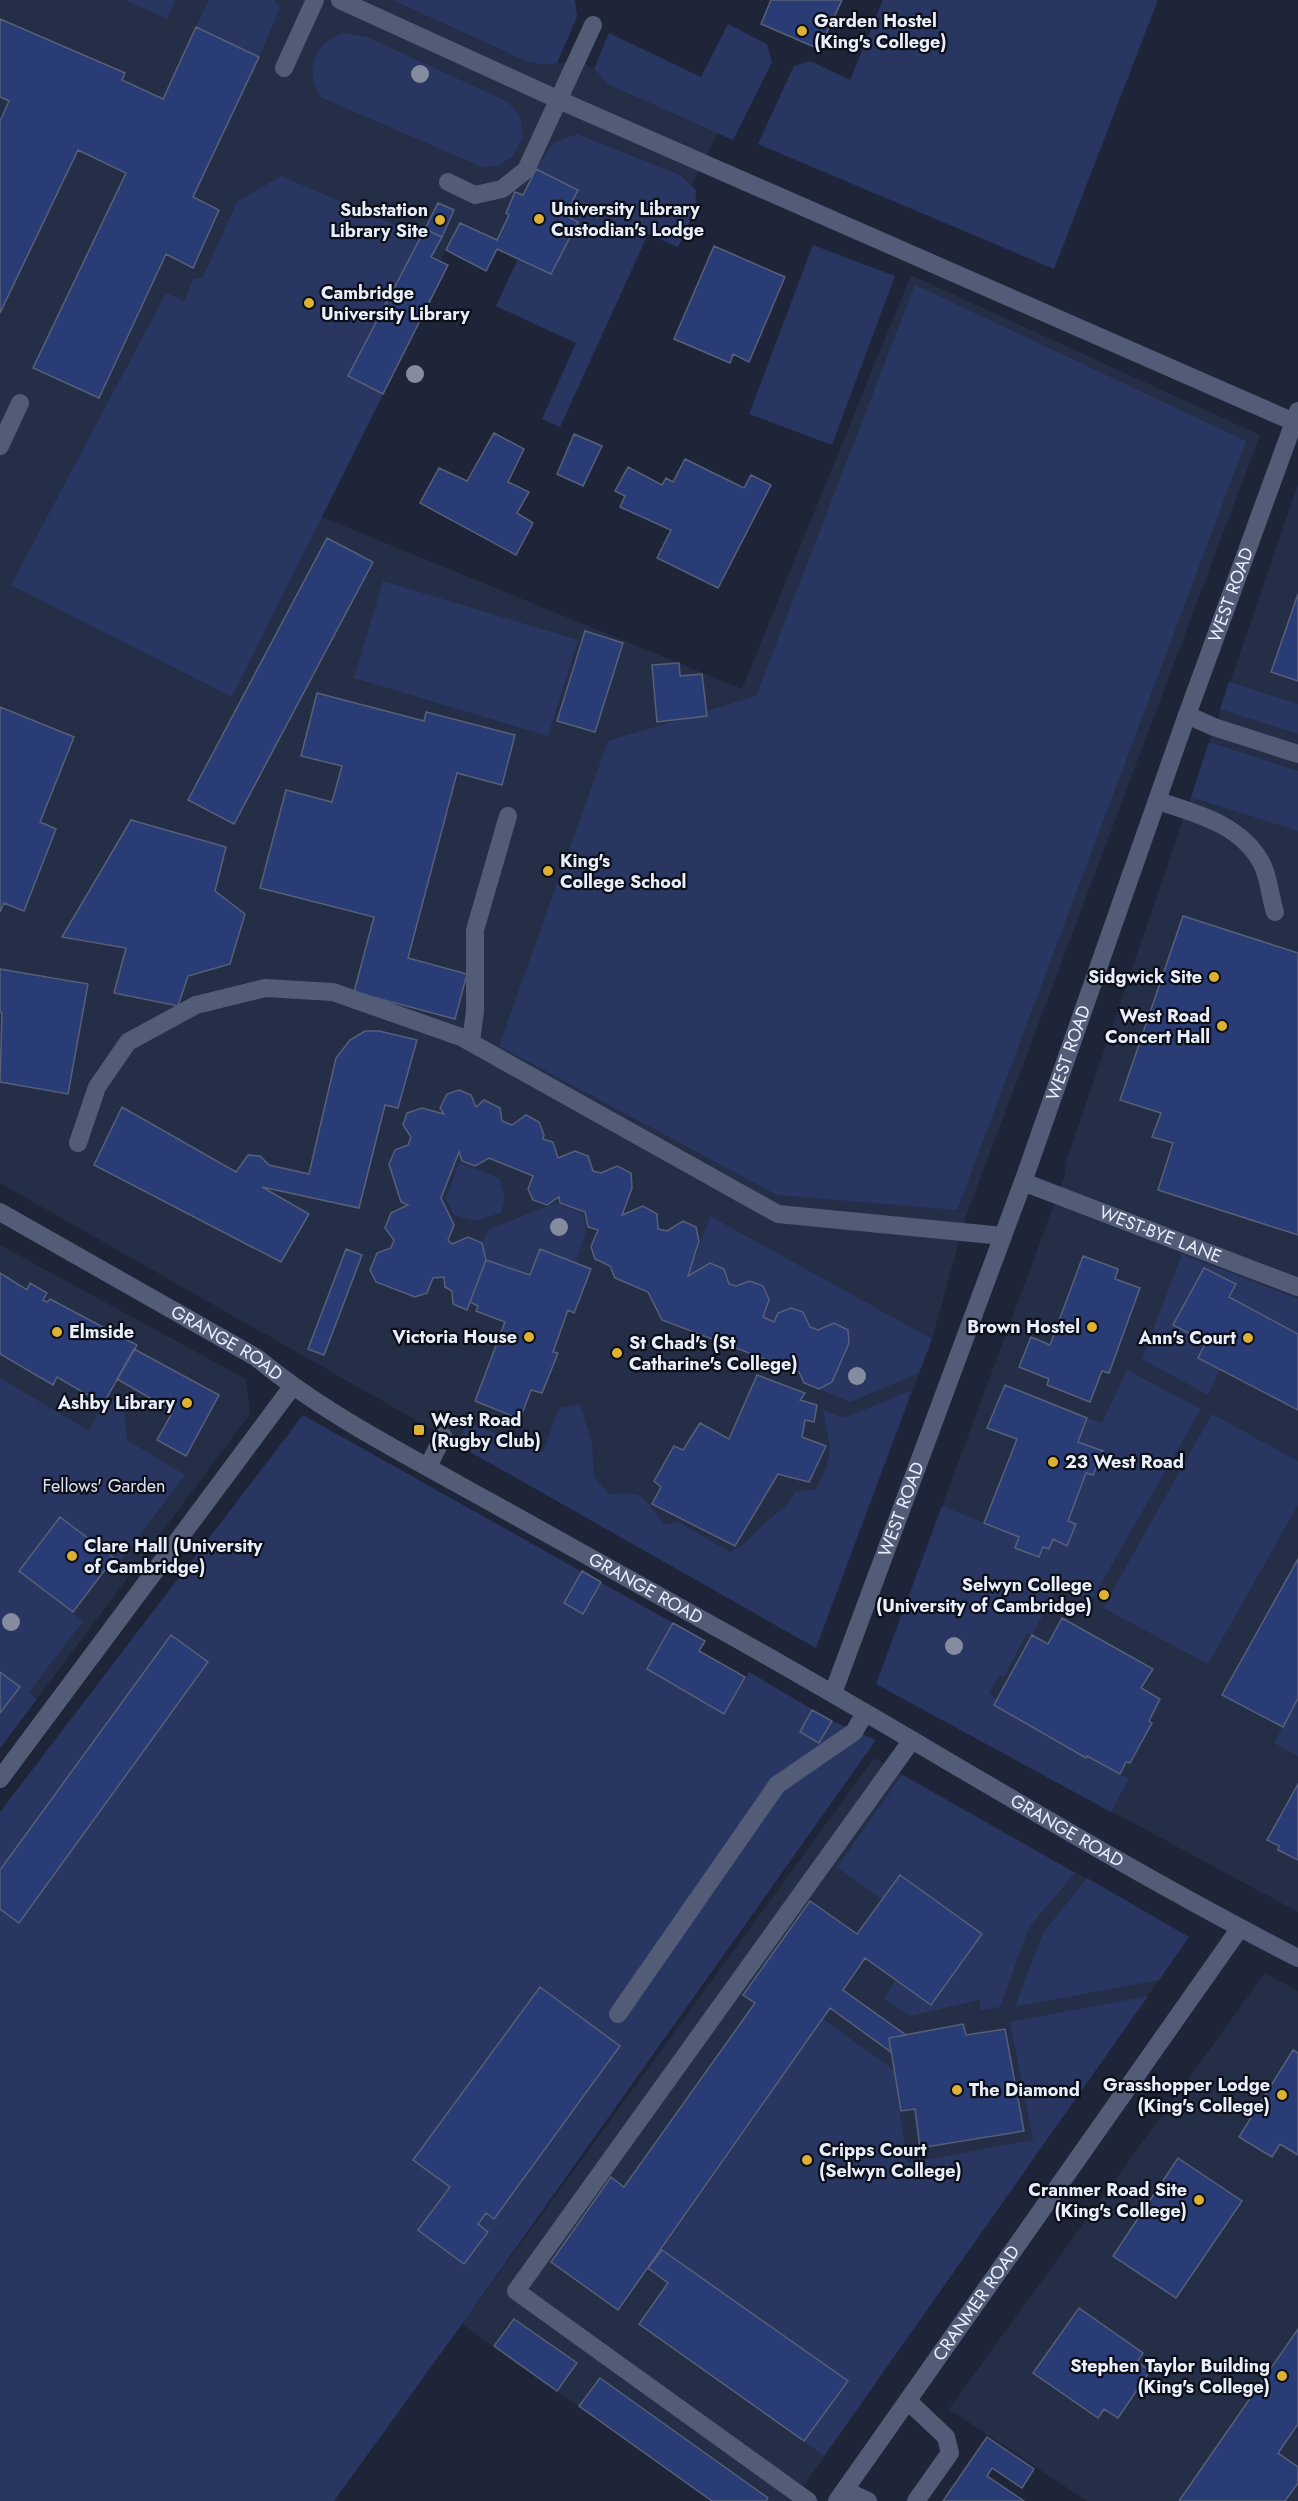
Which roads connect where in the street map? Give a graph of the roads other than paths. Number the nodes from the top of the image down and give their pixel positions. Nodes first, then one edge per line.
1 (315, 0) edge
2 (340, 0) edge
3 (593, 25) dead end
4 (284, 68) dead end
5 (559, 100) junction
6 (448, 182) dead end
7 (20, 402) dead end
8 (1296, 416) edge
9 (0, 446) edge
10 (1187, 715) junction
11 (1298, 754) edge
12 (1158, 801) junction
13 (508, 816) dead end
14 (1275, 912) dead end
15 (471, 1042) junction
16 (78, 1143) dead end
17 (1023, 1182) junction
18 (0, 1212) edge
19 (1003, 1236) junction
20 (1298, 1287) edge
21 (292, 1387) junction
22 (443, 1436) dead end
23 (428, 1467) junction
24 (833, 1692) junction
25 (865, 1713) junction
26 (912, 1740) junction
27 (0, 1779) edge
28 (1240, 1928) junction
29 (1298, 1958) edge
30 (618, 2014) dead end
31 (908, 2401) junction
32 (841, 2495) edge
33 (808, 2501) edge
34 (868, 2501) edge
35 (916, 2501) edge

1 - 4 street
2 - 5 street
3 - 5 street
5 - 6 street
5 - 8 street
7 - 9 street
8 - 10 street, WEST ROAD
10 - 11 street
10 - 12 street, WEST ROAD
12 - 14 street
12 - 17 street, WEST ROAD
13 - 15 street
15 - 16 street
15 - 19 street
17 - 19 street, WEST ROAD
17 - 20 street, WEST-BYE LANE
18 - 21 street, GRANGE ROAD
19 - 24 street, WEST ROAD
21 - 23 street, GRANGE ROAD
21 - 27 street
22 - 23 street
23 - 24 street, GRANGE ROAD
24 - 25 street, GRANGE ROAD
25 - 26 street, GRANGE ROAD
25 - 30 street
26 - 28 street, GRANGE ROAD
26 - 33 street
28 - 29 street, GRANGE ROAD
28 - 31 street, CRANMER ROAD
31 - 32 street, CRANMER ROAD
31 - 35 street
32 - 34 street

